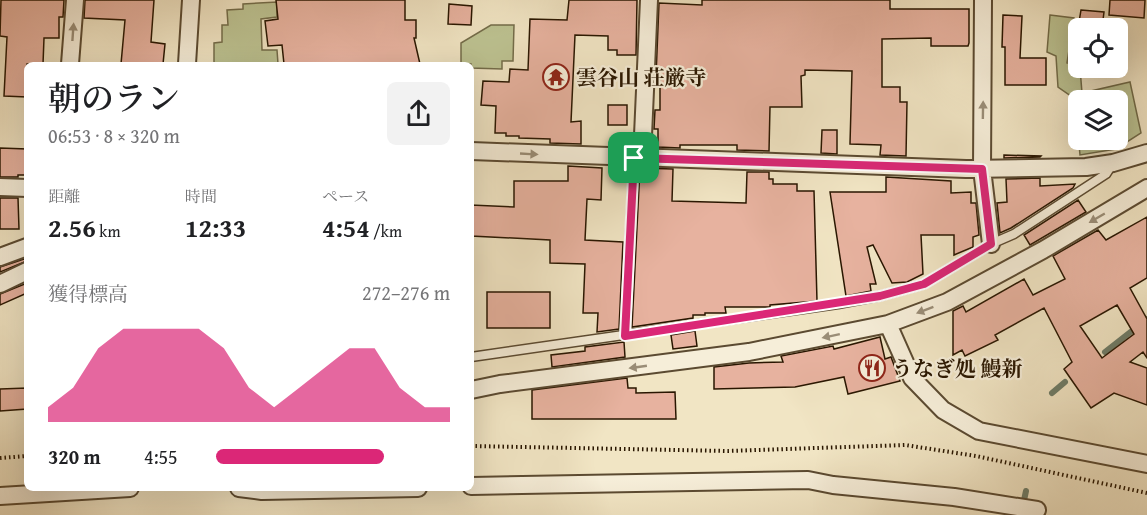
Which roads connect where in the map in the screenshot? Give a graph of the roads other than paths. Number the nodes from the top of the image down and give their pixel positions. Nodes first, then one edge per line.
1 (75, 0) edge
2 (191, 0) edge
3 (649, 0) edge
4 (983, 0) edge
5 (70, 62) edge
6 (187, 62) edge
7 (474, 151) edge
8 (1147, 153) edge
9 (638, 158) junction
10 (1113, 163) junction
11 (982, 169) junction
12 (0, 187) edge
13 (24, 188) edge
14 (1147, 188) edge
15 (991, 244) junction
16 (24, 248) edge
17 (0, 257) edge
18 (24, 272) edge
19 (0, 284) edge
20 (888, 324) junction
21 (625, 336) junction
22 (474, 357) edge
23 (474, 389) edge
24 (1147, 464) edge
25 (474, 486) edge
26 (81, 491) edge
27 (0, 496) edge
28 (1027, 508) dead end

5 -> 1 street
2 - 6 street
3 - 9 street
11 -> 4 street
7 -> 9 street
8 - 10 street
9 - 11 street
9 - 21 lane
10 - 11 street
10 - 15 lane
11 - 15 street
12 - 13 street
14 -> 20 street
15 - 21 lane
16 - 17 street
18 - 19 street
20 -> 23 street
20 - 24 street
21 - 22 lane
25 - 28 street
26 - 27 street

